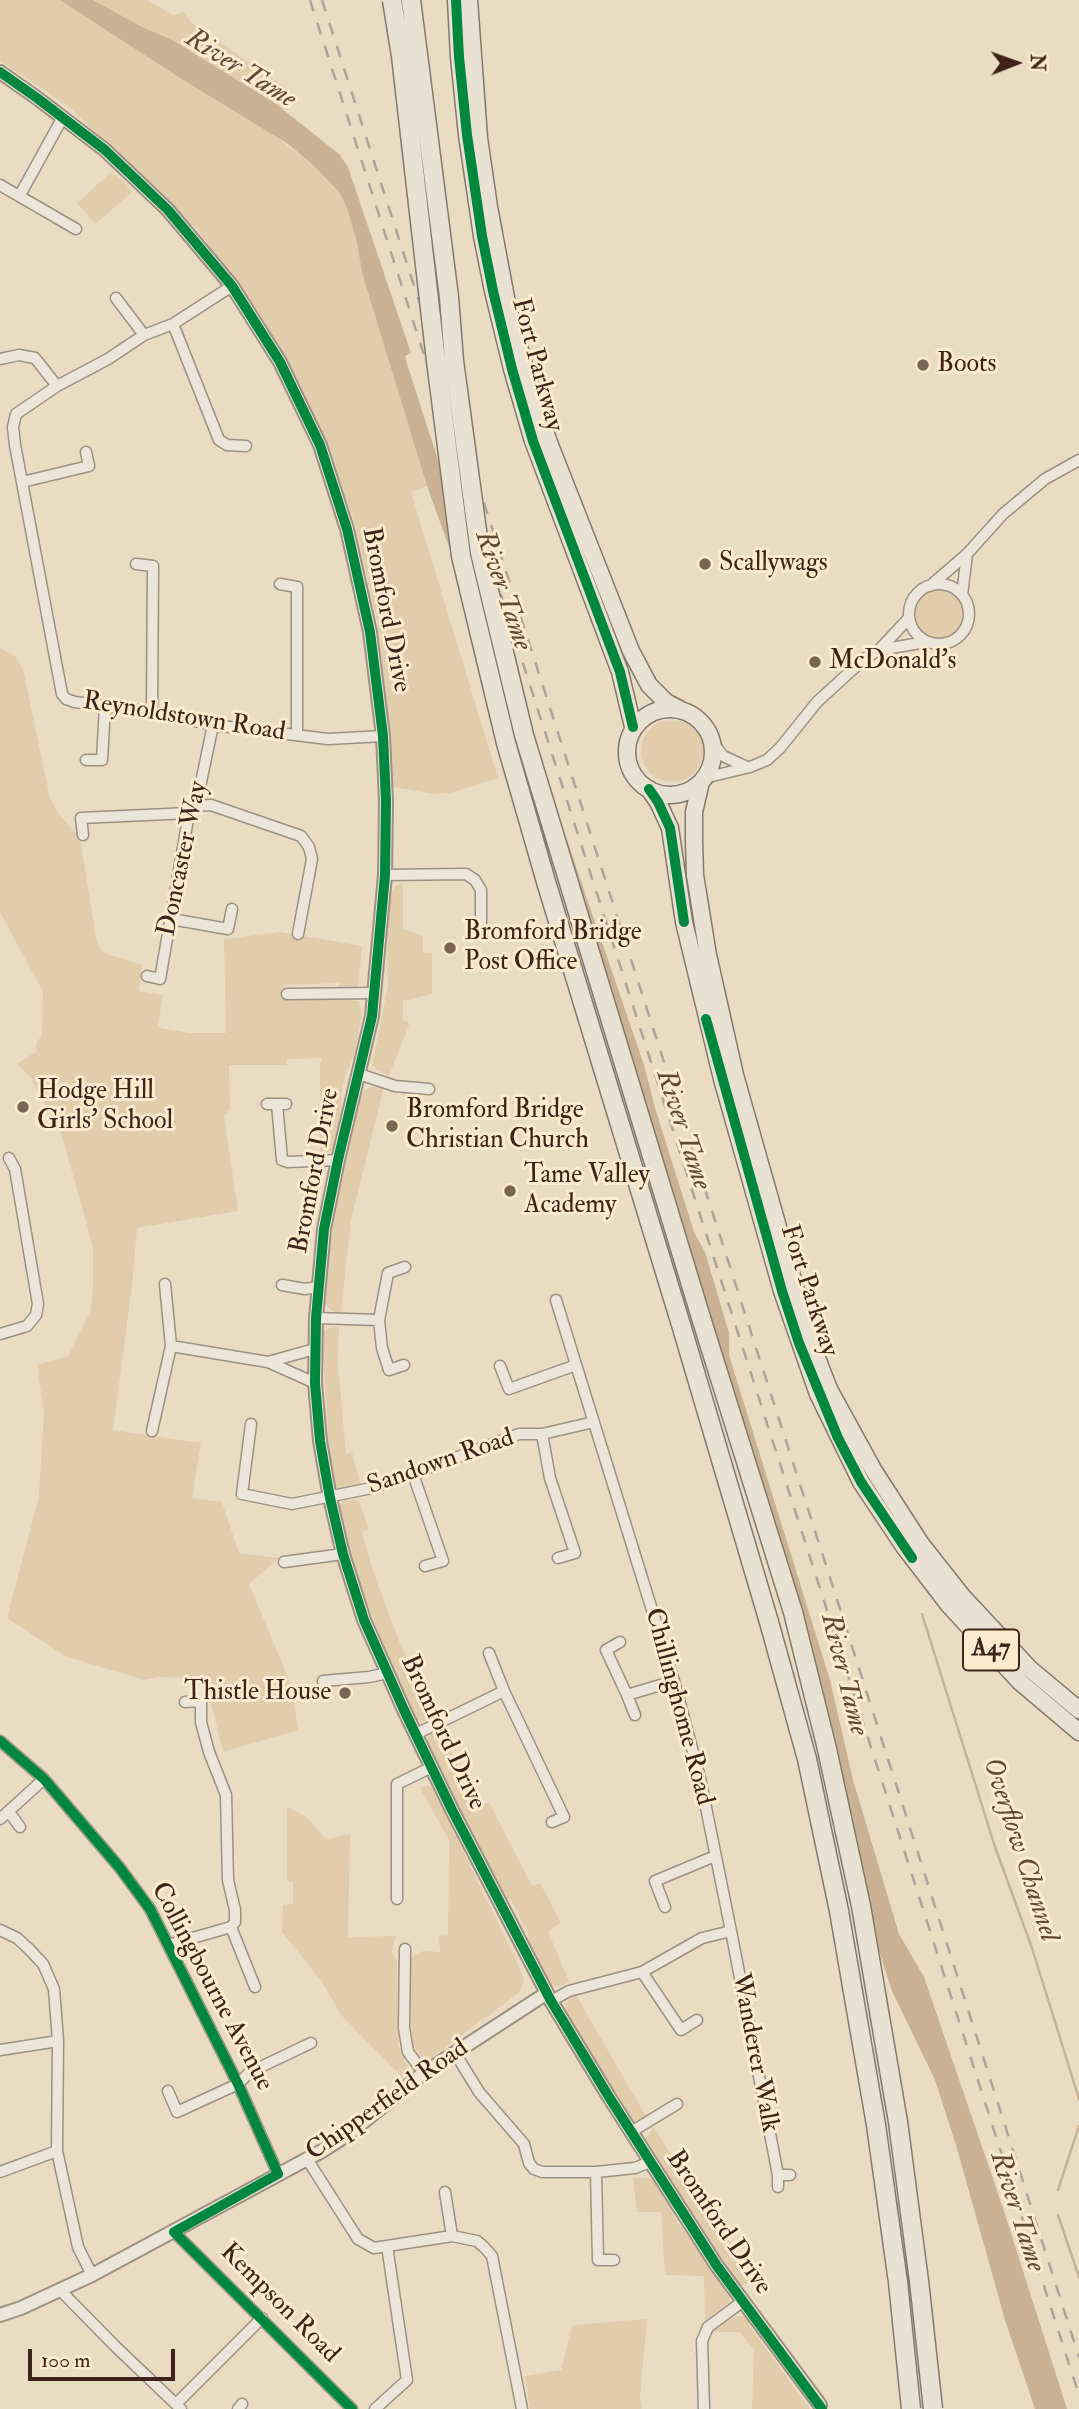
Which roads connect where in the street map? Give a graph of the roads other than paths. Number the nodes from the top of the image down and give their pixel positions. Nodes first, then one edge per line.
1 (392, 0) edge
2 (411, 0) edge
3 (456, 0) edge
4 (469, 0) edge
5 (0, 72) edge
6 (63, 117) junction
7 (0, 186) edge
8 (20, 195) junction
9 (76, 229) dead end
10 (232, 286) junction
11 (116, 298) dead end
12 (173, 324) junction
13 (144, 335) junction
14 (0, 359) edge
15 (57, 386) junction
16 (246, 446) dead end
17 (86, 452) dead end
18 (1079, 460) edge
19 (22, 482) junction
20 (967, 554) junction
21 (136, 564) dead end
22 (279, 584) dead end
23 (930, 586) junction
24 (962, 595) junction
25 (909, 618) junction
26 (926, 642) junction
27 (879, 650) junction
28 (105, 706) junction
29 (681, 710) junction
30 (152, 712) junction
31 (213, 725) junction
32 (633, 727) junction
33 (297, 735) junction
34 (383, 736) junction
35 (712, 741) junction
36 (86, 760) dead end
37 (750, 767) junction
38 (702, 780) junction
39 (649, 789) junction
40 (192, 809) junction
41 (83, 835) dead end
42 (384, 875) junction
43 (232, 909) dead end
44 (171, 919) junction
45 (481, 930) dead end
46 (298, 934) dead end
47 (147, 976) dead end
48 (374, 993) junction
49 (288, 994) dead end
50 (359, 1074) junction
51 (429, 1089) dead end
52 (277, 1104) dead end
53 (9, 1158) dead end
54 (338, 1160) junction
55 (405, 1267) dead end
56 (165, 1284) dead end
57 (282, 1284) dead end
58 (318, 1287) junction
59 (556, 1300) dead end
60 (316, 1318) junction
61 (379, 1320) junction
62 (0, 1334) edge
63 (171, 1346) junction
64 (315, 1349) junction
65 (268, 1362) junction
66 (404, 1365) dead end
67 (576, 1365) junction
68 (500, 1366) dead end
69 (315, 1383) junction
70 (594, 1422) junction
71 (251, 1424) dead end
72 (152, 1431) dead end
73 (542, 1434) junction
74 (413, 1474) junction
75 (330, 1498) junction
76 (343, 1554) junction
77 (558, 1558) dead end
78 (284, 1562) dead end
79 (425, 1566) dead end
80 (620, 1642) dead end
81 (489, 1653) dead end
82 (388, 1673) junction
83 (323, 1681) dead end
84 (674, 1681) junction
85 (201, 1683) dead end
86 (504, 1691) junction
87 (627, 1695) junction
88 (201, 1701) junction
89 (185, 1702) dead end
90 (1079, 1710) edge
91 (635, 1715) dead end
92 (1079, 1732) edge
93 (416, 1734) junction
94 (0, 1741) edge
95 (432, 1767) junction
96 (44, 1779) junction
97 (9, 1812) junction
98 (0, 1819) edge
99 (552, 1822) dead end
100 (20, 1827) dead end
101 (715, 1856) junction
102 (397, 1899) dead end
103 (665, 1907) dead end
104 (231, 1927) junction
105 (0, 1930) edge
106 (731, 1931) junction
107 (168, 1945) junction
108 (405, 1949) dead end
109 (642, 1972) junction
110 (255, 1987) dead end
111 (549, 1997) junction
112 (697, 2020) dead end
113 (58, 2041) junction
114 (311, 2042) dead end
115 (0, 2050) edge
116 (455, 2053) junction
117 (424, 2073) junction
118 (238, 2084) junction
119 (168, 2091) dead end
120 (677, 2104) dead end
121 (631, 2132) junction
122 (58, 2151) junction
123 (307, 2159) junction
124 (650, 2162) junction
125 (0, 2172) edge
126 (596, 2172) junction
127 (278, 2174) junction
128 (778, 2175) junction
129 (790, 2175) dead end
130 (778, 2187) dead end
131 (445, 2192) dead end
132 (174, 2232) junction
133 (452, 2236) junction
134 (387, 2246) junction
135 (614, 2260) dead end
136 (92, 2275) junction
137 (60, 2290) junction
138 (742, 2302) junction
139 (0, 2315) edge
140 (262, 2318) junction
141 (179, 2406) edge
142 (821, 2407) edge
143 (352, 2409) edge
144 (375, 2409) edge
145 (522, 2409) edge
146 (704, 2409) edge
147 (912, 2409) edge
148 (933, 2409) edge

1 - 147 highway, bridge
2 - 148 highway, bridge
3 - 32 main road, Fort Parkway
4 - 29 main road, Fort Parkway
5 - 6 street, Bromford Drive
6 - 8 street
6 - 10 street, Bromford Drive
7 - 8 street
8 - 9 street
10 - 12 street, Reynoldstown Road
10 - 34 street, Bromford Drive
11 - 13 street
12 - 13 street, Reynoldstown Road
12 - 16 street
13 - 15 street, Reynoldstown Road
14 - 15 street
15 - 19 street, Reynoldstown Road
17 - 19 street
18 - 20 street
19 - 28 street, Reynoldstown Road
20 - 23 street
20 - 24 street
21 - 30 street
22 - 33 street
23 - 24 street
23 - 25 street
24 - 26 street
25 - 26 street
25 - 27 street
26 - 27 street
27 - 37 street
28 - 30 street, Reynoldstown Road
28 - 36 street
29 - 32 main road
29 - 35 main road, Fort Parkway
30 - 31 street, Reynoldstown Road
31 - 33 street, Reynoldstown Road
31 - 40 street, Doncaster Way
32 - 39 main road, Fort Parkway
33 - 34 street, Reynoldstown Road
34 - 42 street, Bromford Drive
35 - 37 street
35 - 38 main road, Fort Parkway
37 - 38 street
38 - 39 main road
38 - 90 main road, Fort Parkway / A47
39 - 92 main road, Fort Parkway / A47
40 - 41 street
40 - 44 street, Doncaster Way
40 - 46 street
42 - 45 street
42 - 48 street, Bromford Drive
43 - 44 street
44 - 47 street, Doncaster Way
48 - 49 street
48 - 50 street, Bromford Drive
50 - 51 street
50 - 54 street, Bromford Drive
52 - 54 street
53 - 62 street
54 - 58 street, Bromford Drive
55 - 61 street
56 - 63 street
57 - 58 street
58 - 60 street, Bromford Drive
59 - 67 street, Chillinghome Road
60 - 61 street
60 - 64 street, Bromford Drive
61 - 66 street
63 - 65 street
63 - 72 street
64 - 65 street
64 - 69 street, Bromford Drive
65 - 69 street
67 - 68 street
67 - 70 street, Chillinghome Road
69 - 75 street, Bromford Drive
70 - 73 street, Sandown Road
70 - 84 street, Chillinghome Road
71 - 75 street, Sandown Road
73 - 74 street, Sandown Road
73 - 77 street
74 - 75 street, Sandown Road
74 - 79 street
75 - 76 street, Bromford Drive
76 - 78 street
76 - 82 street, Bromford Drive
80 - 87 street
81 - 86 street
82 - 83 street
82 - 93 street, Bromford Drive
84 - 87 street
84 - 101 street, Chillinghome Road
85 - 88 street
86 - 93 street
86 - 99 street
87 - 91 street
88 - 89 street
88 - 104 street
93 - 95 street, Bromford Drive
94 - 96 street, Collingbourne Avenue
95 - 102 street
95 - 111 street, Bromford Drive
96 - 97 street
96 - 107 street, Collingbourne Avenue
97 - 98 street
97 - 100 street
101 - 103 street
101 - 106 street, Chillinghome Road
104 - 107 street
104 - 110 street
105 - 113 street
106 - 109 street
106 - 128 street, Wanderer Walk
107 - 118 street, Collingbourne Avenue
108 - 117 street
109 - 111 street
109 - 112 street
111 - 116 street, Chipperfield Road
111 - 121 street, Bromford Drive
113 - 115 street
113 - 122 street
114 - 118 street
116 - 117 street, Chipperfield Road
116 - 126 street
117 - 123 street, Chipperfield Road
118 - 119 street
118 - 127 street, Collingbourne Avenue
120 - 121 street
121 - 124 street, Bromford Drive
122 - 125 street
122 - 136 street
123 - 127 street, Chipperfield Road
123 - 134 street
124 - 126 street
124 - 138 street, Bromford Drive
126 - 135 street
127 - 132 street, Chipperfield Road
128 - 129 street
128 - 130 street, Wanderer Walk
131 - 133 street
132 - 136 street, Chipperfield Road
132 - 140 street, Kempson Road
133 - 134 street
133 - 145 street
134 - 144 street
136 - 137 street, Chipperfield Road
137 - 139 street, Chipperfield Road
137 - 141 street
138 - 142 street, Bromford Drive
138 - 146 street
140 - 141 street
140 - 143 street, Kempson Road

